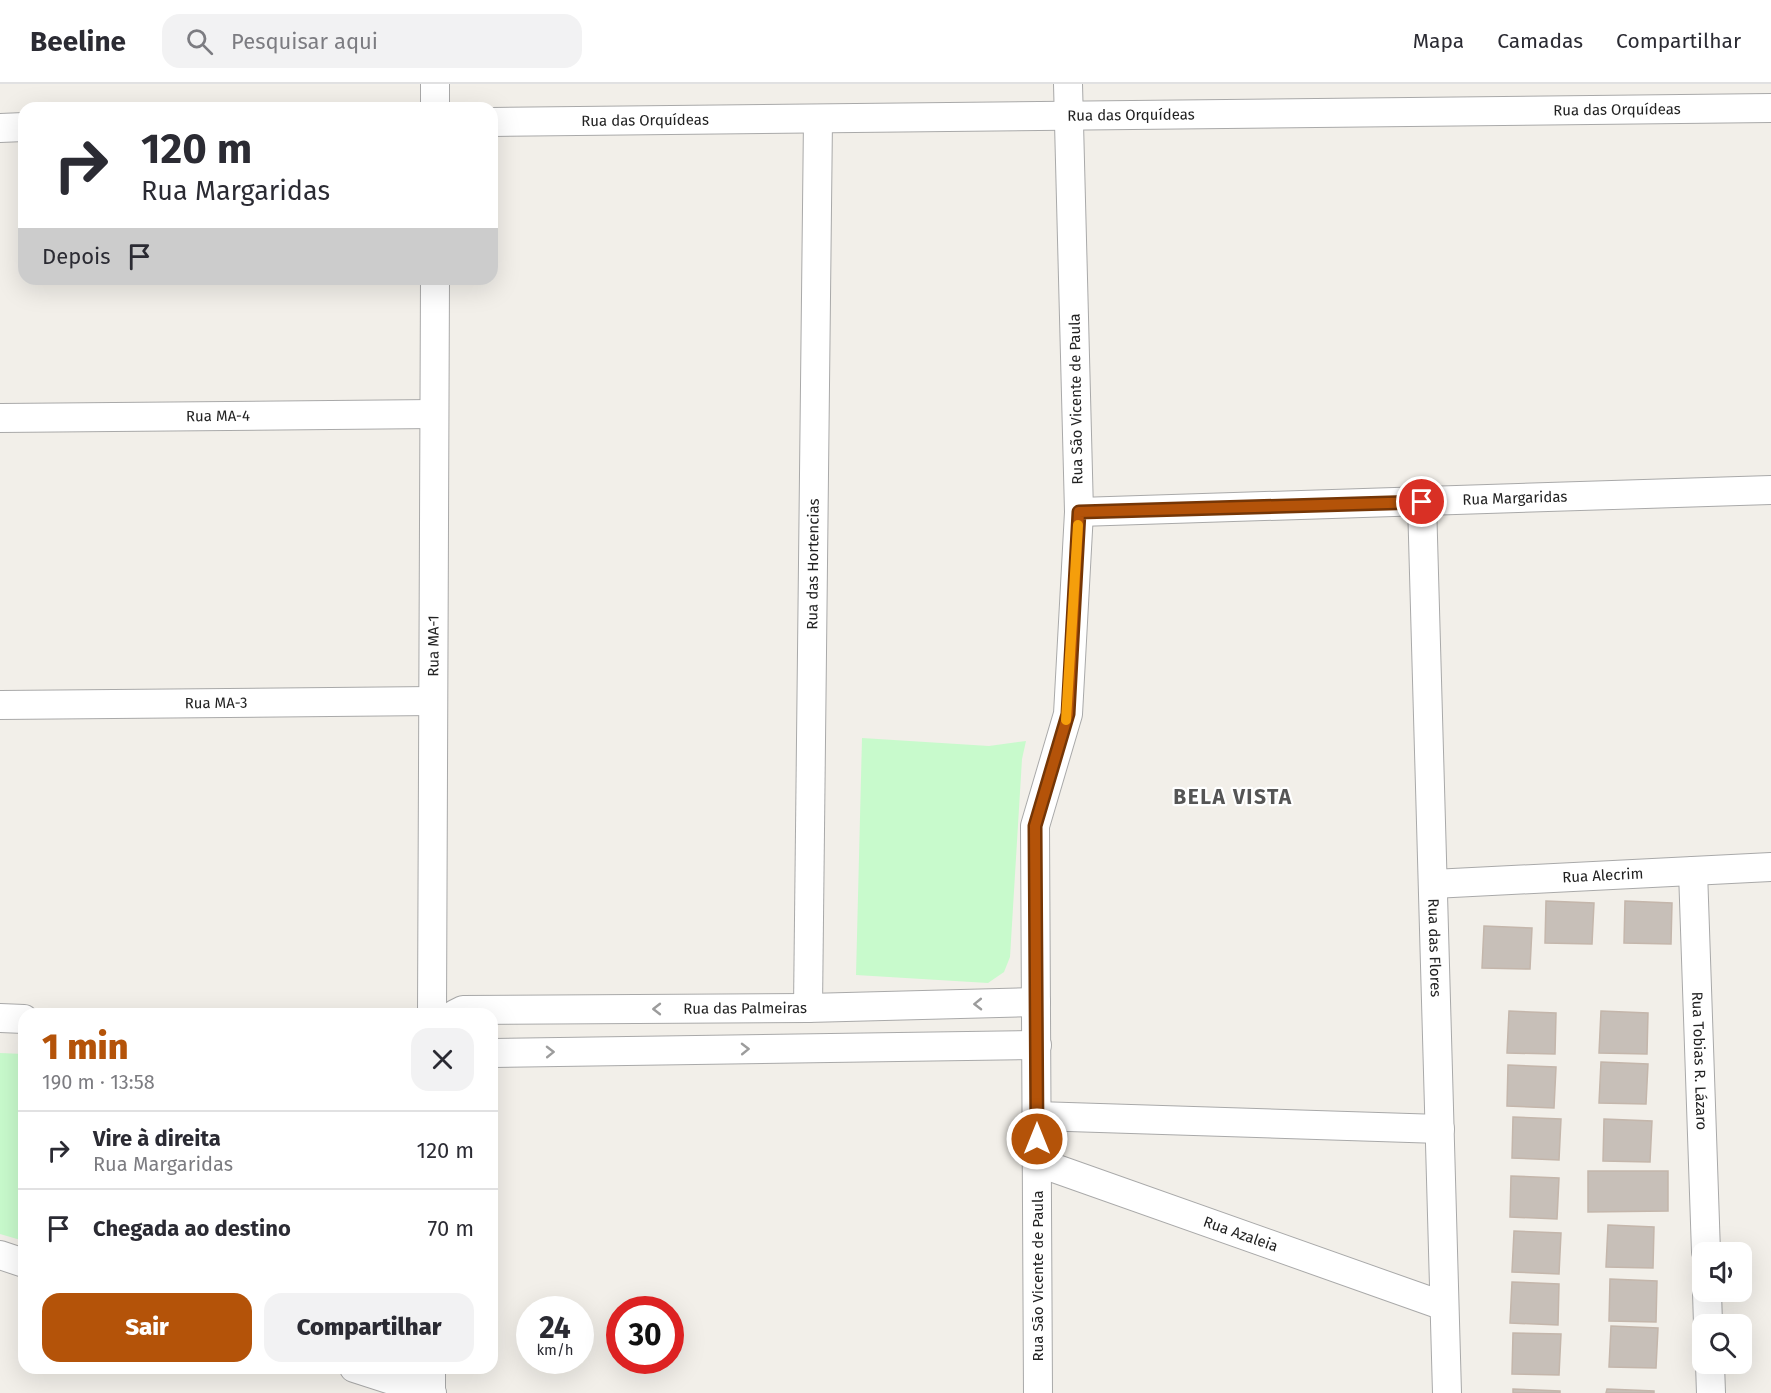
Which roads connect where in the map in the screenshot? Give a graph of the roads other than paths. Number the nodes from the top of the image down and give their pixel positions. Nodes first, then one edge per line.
1 (435, 84) edge
2 (1068, 84) edge
3 (435, 102) edge
4 (1771, 108) edge
5 (1069, 116) junction
6 (818, 119) junction
7 (498, 122) edge
8 (18, 127) edge
9 (0, 128) edge
10 (435, 285) edge
11 (434, 414) junction
12 (0, 418) edge
13 (1771, 490) edge
14 (1422, 502) junction
15 (1079, 512) junction
16 (433, 701) junction
17 (0, 705) edge
18 (1771, 867) edge
19 (1693, 871) junction
20 (1433, 884) junction
21 (1036, 1002) junction
22 (432, 1008) edge
23 (808, 1008) junction
24 (498, 1010) edge
25 (0, 1018) edge
26 (18, 1019) edge
27 (1037, 1046) junction
28 (498, 1053) edge
29 (1037, 1116) junction
30 (1440, 1129) junction
31 (1037, 1162) junction
32 (1706, 1242) edge
33 (0, 1255) edge
34 (18, 1261) edge
35 (1444, 1306) junction
36 (373, 1374) edge
37 (431, 1374) edge
38 (1710, 1374) edge
39 (432, 1393) edge
40 (1038, 1393) edge
41 (1447, 1393) edge
42 (1711, 1393) edge

1 - 3 street
2 - 5 street, Rua São Vicente de Paula
4 - 5 street, Rua das Orquídeas
5 - 6 street, Rua das Orquídeas
5 - 15 street, Rua São Vicente de Paula
6 - 7 street, Rua das Orquídeas
6 - 23 street, Rua das Hortencias
8 - 9 street
10 - 11 street, Rua MA-1
11 - 12 street, Rua MA-4
11 - 16 street, Rua MA-1
13 - 14 street, Rua Margaridas
14 - 15 street, Rua Margaridas
14 - 20 street, Rua das Flores
15 - 21 street, Rua São Vicente de Paula
16 - 17 street, Rua MA-3
16 - 22 street, Rua MA-1
18 - 19 street, Rua Alecrim
19 - 20 street, Rua Alecrim
19 - 32 street, Rua Tobias R. Lázaro
20 - 30 street, Rua das Flores
21 -> 23 street, Rua das Palmeiras
21 - 27 street, Rua São Vicente de Paula
23 -> 24 street, Rua das Palmeiras
25 - 26 street
28 -> 27 street
27 - 29 street, Rua São Vicente de Paula
29 - 30 street
29 - 31 street, Rua São Vicente de Paula
30 - 35 street, Rua das Flores
31 - 35 street, Rua Azaleia
31 - 40 street, Rua São Vicente de Paula
33 - 34 street
35 - 41 street, Rua das Flores
36 - 39 street
37 - 39 street
38 - 42 street

